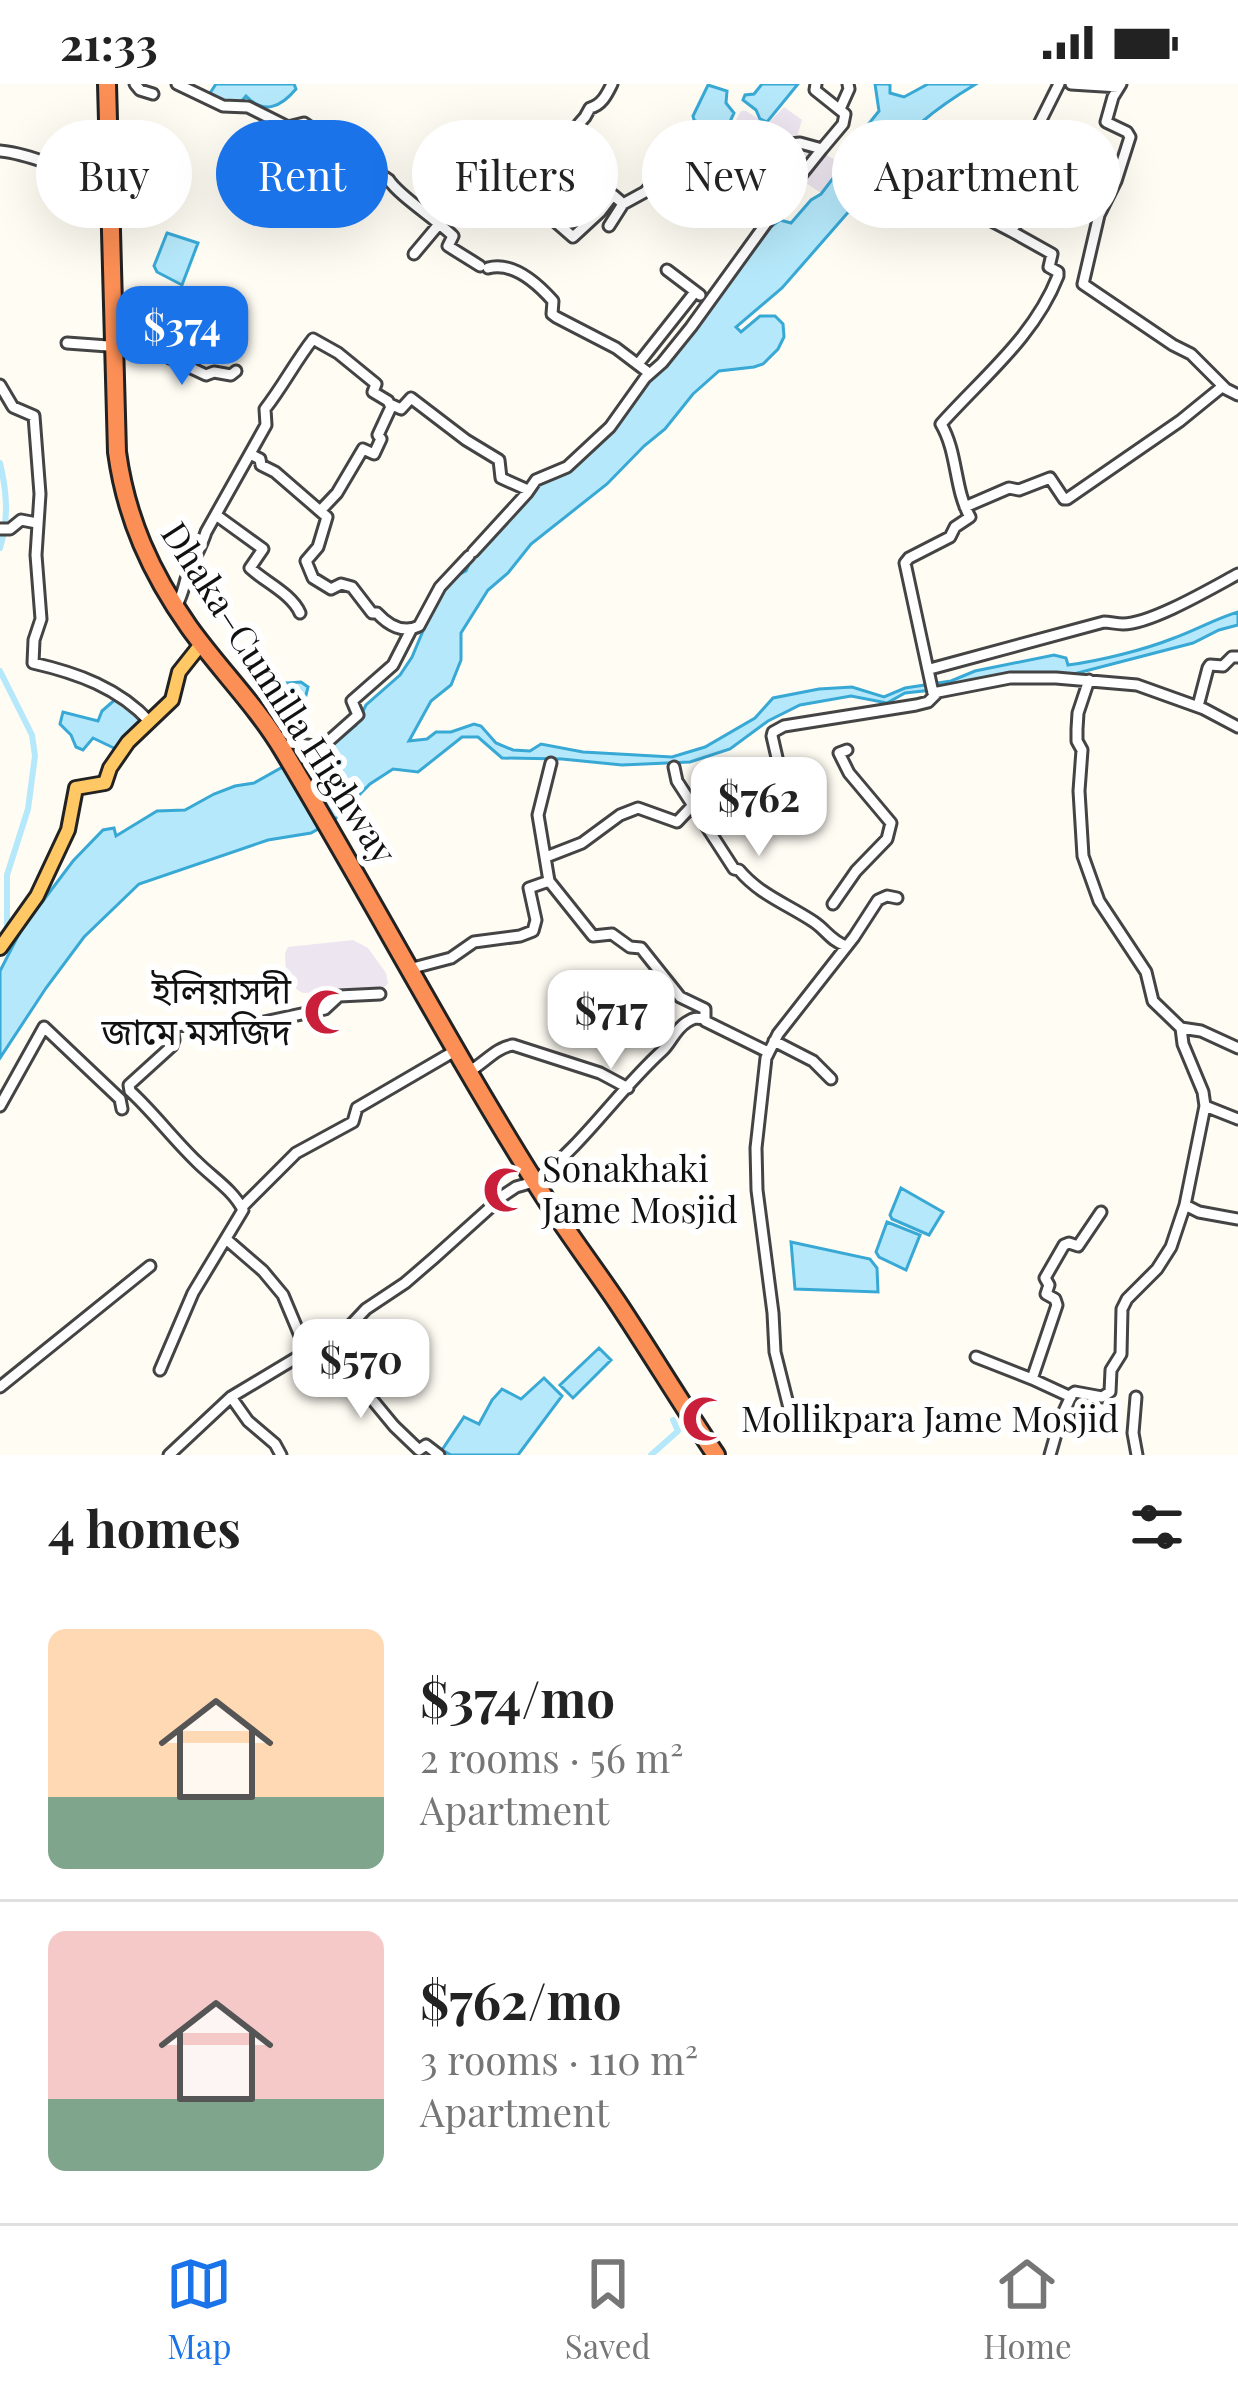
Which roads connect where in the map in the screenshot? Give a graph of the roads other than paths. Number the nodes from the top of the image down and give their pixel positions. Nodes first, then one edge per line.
1 (105, 84) edge
2 (135, 84) edge
3 (177, 84) edge
4 (613, 84) edge
5 (816, 84) edge
6 (848, 84) edge
7 (1059, 84) edge
8 (1071, 84) edge
9 (1120, 86) edge
10 (153, 94) dead end
11 (840, 109) junction
12 (105, 120) edge
13 (582, 120) edge
14 (808, 145) edge
15 (822, 149) junction
16 (0, 151) edge
17 (36, 159) edge
18 (808, 166) edge
19 (642, 194) edge
20 (412, 206) edge
21 (618, 212) edge
22 (106, 228) edge
23 (435, 228) edge
24 (437, 228) edge
25 (762, 228) edge
26 (1005, 228) edge
27 (1011, 231) junction
28 (414, 254) dead end
29 (667, 270) dead end
30 (695, 292) junction
31 (710, 301) junction
32 (67, 343) dead end
33 (111, 346) junction
34 (638, 364) junction
35 (236, 371) dead end
36 (649, 373) junction
37 (0, 385) edge
38 (1223, 386) junction
39 (1238, 395) edge
40 (390, 404) junction
41 (250, 454) junction
42 (528, 490) junction
43 (320, 511) junction
44 (968, 512) junction
45 (216, 515) junction
46 (37, 523) junction
47 (980, 526) dead end
48 (3, 529) edge
49 (1238, 574) edge
50 (176, 607) junction
51 (300, 613) dead end
52 (411, 630) junction
53 (198, 648) junction
54 (1238, 658) edge
55 (930, 669) junction
56 (1089, 680) junction
57 (934, 690) junction
58 (1198, 706) junction
59 (150, 722) junction
60 (1238, 728) edge
61 (284, 748) junction
62 (847, 750) dead end
63 (551, 763) dead end
64 (674, 767) dead end
65 (693, 806) junction
66 (337, 842) junction
67 (546, 857) junction
68 (549, 881) junction
69 (897, 898) dead end
70 (833, 904) dead end
71 (7, 939) edge
72 (846, 946) junction
73 (409, 969) junction
74 (380, 994) dead end
75 (705, 1018) junction
76 (1181, 1028) junction
77 (774, 1041) junction
78 (1238, 1048) edge
79 (453, 1052) junction
80 (768, 1052) junction
81 (470, 1071) junction
82 (831, 1078) dead end
83 (628, 1088) junction
84 (0, 1106) edge
85 (1205, 1106) junction
86 (122, 1109) dead end
87 (1238, 1119) edge
88 (532, 1182) junction
89 (1185, 1204) junction
90 (243, 1206) junction
91 (1101, 1211) dead end
92 (1238, 1219) edge
93 (226, 1239) junction
94 (149, 1266) dead end
95 (311, 1349) junction
96 (976, 1357) dead end
97 (160, 1370) dead end
98 (1032, 1379) junction
99 (0, 1387) edge
100 (1136, 1396) dead end
101 (231, 1397) junction
102 (1070, 1397) junction
103 (792, 1420) dead end
104 (169, 1455) edge
105 (281, 1455) edge
106 (440, 1455) edge
107 (713, 1455) edge
108 (1050, 1455) edge
109 (1136, 1455) edge

1 - 12 highway, Dhaka–Cumilla Highway
1 - 33 highway, Dhaka–Cumilla Highway
2 - 10 street
3 - 20 street
4 - 13 street
5 - 11 street
6 - 11 street
7 - 27 street
8 - 9 street
9 - 38 street
11 - 15 street
14 - 15 street
15 - 18 street
16 - 17 street
19 - 21 street
22 - 33 highway, Dhaka–Cumilla Highway
23 - 28 street
24 - 34 street
25 - 31 street
26 - 27 street
27 - 44 street
29 - 30 street
30 - 31 street
30 - 34 street
31 - 36 street
32 - 33 street
33 - 35 street
33 - 50 highway, Dhaka–Cumilla Highway
33 - 53 highway, Dhaka–Cumilla Highway
34 - 36 street
36 - 42 street
37 - 46 street
38 - 39 street
38 - 44 street
40 - 41 street
40 - 42 street
40 - 43 street
41 - 43 street
41 - 45 street
42 - 52 street
43 - 52 street
44 - 47 street
44 - 55 street
45 - 50 street
45 - 51 street
46 - 48 street
46 - 59 street
49 - 55 street
50 - 61 highway, Dhaka–Cumilla Highway
52 - 61 street
53 - 59 main road
53 - 61 highway, Dhaka–Cumilla Highway
54 - 58 street
55 - 57 street
56 - 57 street
56 - 58 street
56 - 76 street
57 - 65 street
58 - 60 street
59 - 71 main road
61 - 66 highway, Dhaka–Cumilla Highway
62 - 70 street
63 - 67 street
64 - 65 street
65 - 67 street
65 - 72 street
66 - 73 highway, Dhaka–Cumilla Highway
66 - 79 highway, Dhaka–Cumilla Highway
67 - 68 street
68 - 73 street
68 - 75 street
69 - 72 street
72 - 77 street
73 - 81 highway, Dhaka–Cumilla Highway
74 - 90 street
75 - 80 street
75 - 83 street
76 - 78 street
76 - 85 street
77 - 80 street
77 - 82 street
79 - 88 highway, Dhaka–Cumilla Highway
79 - 90 street
80 - 103 street
81 - 83 street
81 - 88 highway, Dhaka–Cumilla Highway
83 - 88 street
84 - 86 street
85 - 87 street
85 - 89 street
88 - 95 street
88 - 107 highway, Dhaka–Cumilla Highway
89 - 92 street
89 - 102 street
90 - 93 street
91 - 98 street
93 - 95 street
93 - 97 street
94 - 99 street
95 - 101 street
95 - 106 street
96 - 98 street
98 - 102 street
100 - 109 street
101 - 104 street
101 - 105 street
102 - 108 street

